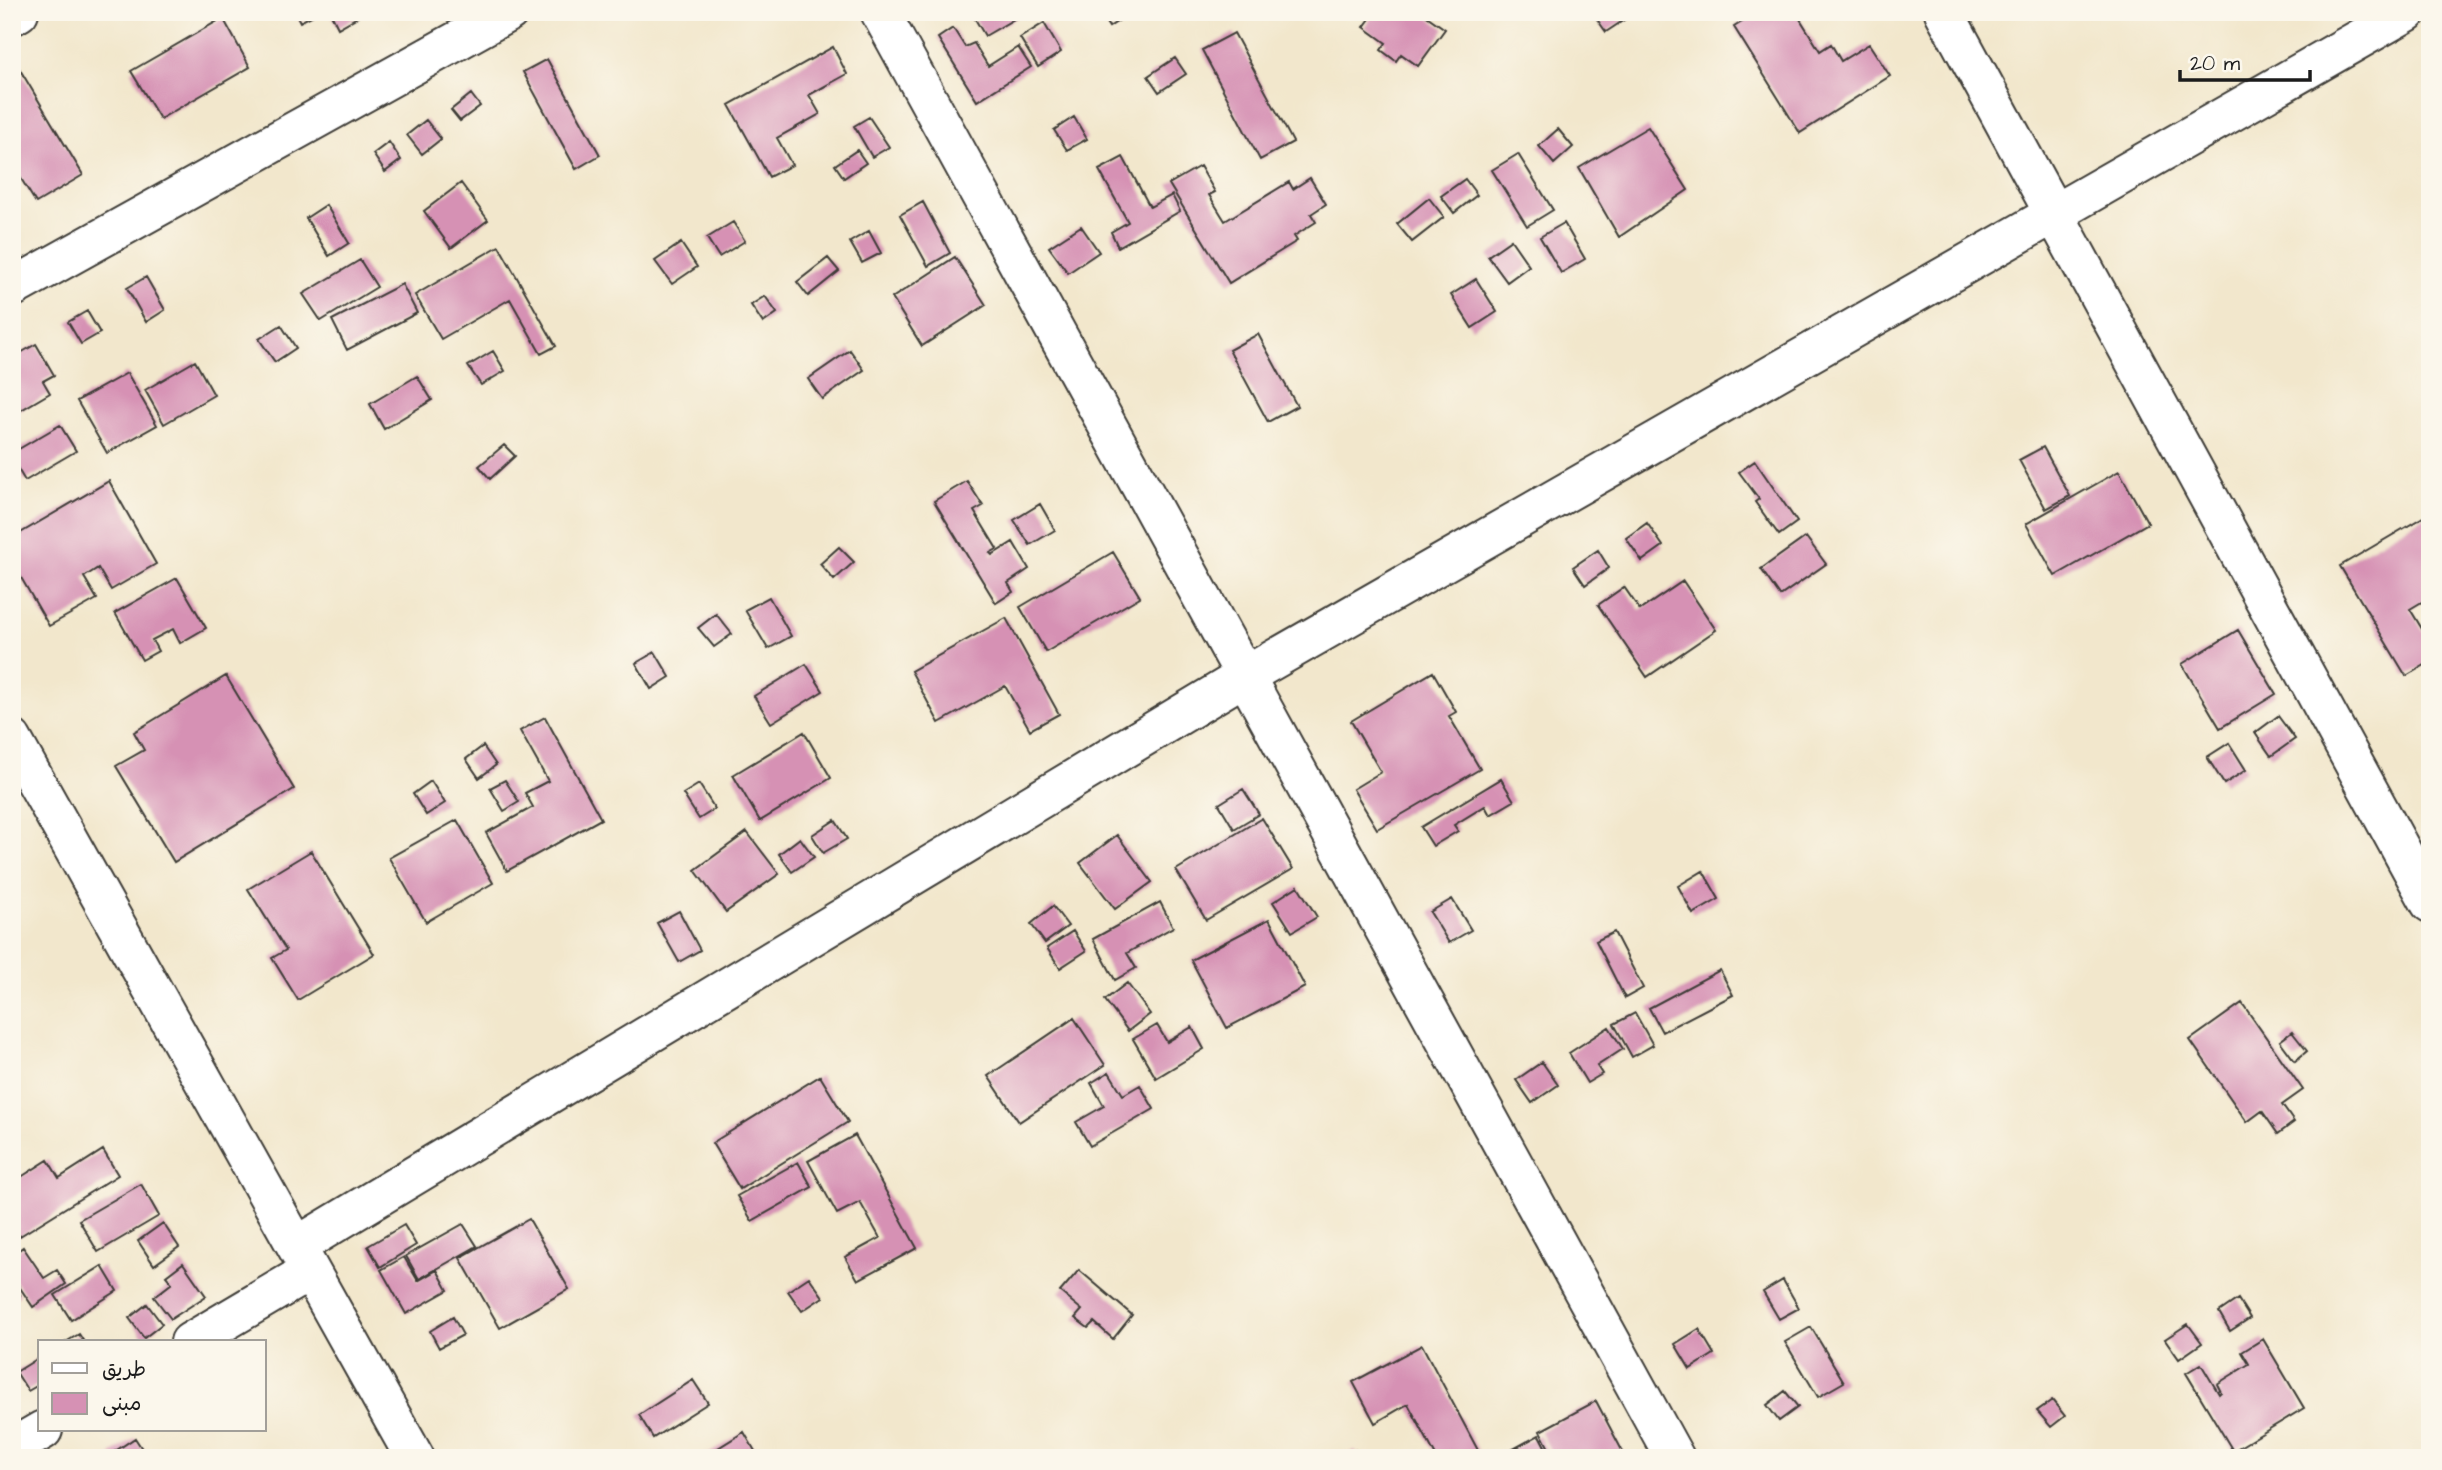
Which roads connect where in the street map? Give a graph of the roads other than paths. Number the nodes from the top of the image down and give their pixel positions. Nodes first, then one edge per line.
1 (19, 12) edge
2 (509, 12) edge
3 (880, 12) edge
4 (1944, 12) edge
5 (2407, 12) edge
6 (12, 16) edge
7 (2054, 214) junction
8 (12, 288) edge
9 (1245, 676) junction
10 (12, 738) edge
11 (2430, 903) edge
12 (303, 1258) junction
13 (193, 1340) edge
14 (40, 1432) edge
15 (12, 1448) edge
16 (415, 1458) edge
17 (1675, 1458) edge

1 - 6 street
2 - 8 street
3 - 9 street
4 - 7 street
5 - 7 street
7 - 9 street
7 - 11 street
9 - 12 street
9 - 17 street
10 - 12 street
12 - 13 street
12 - 16 street
14 - 15 street

